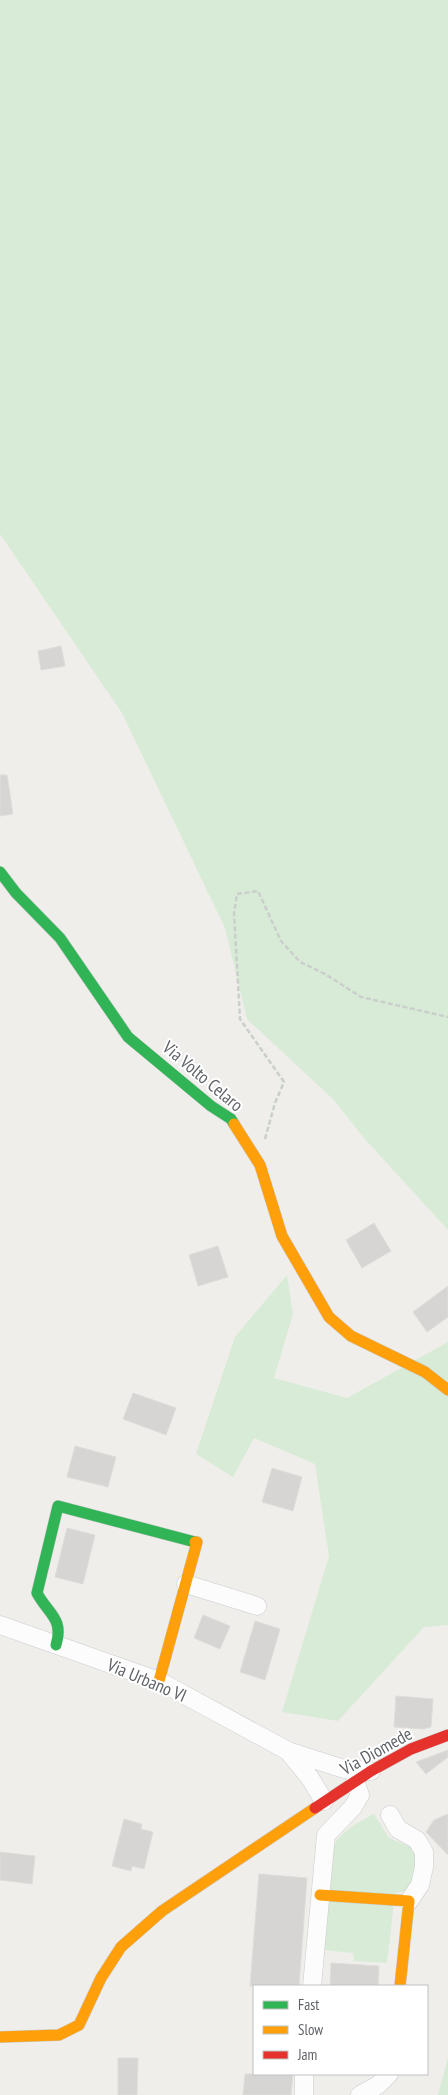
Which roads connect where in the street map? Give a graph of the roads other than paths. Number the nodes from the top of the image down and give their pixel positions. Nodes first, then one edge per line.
1 (0, 872) edge
2 (448, 1390) edge
3 (186, 1584) junction
4 (257, 1606) dead end
5 (0, 1625) edge
6 (56, 1645) junction
7 (159, 1681) junction
8 (448, 1735) edge
9 (288, 1751) junction
10 (371, 1771) junction
11 (355, 1782) junction
12 (324, 1801) junction
13 (390, 1815) dead end
14 (320, 1895) junction
15 (408, 1901) junction
16 (312, 1985) edge
17 (400, 1985) edge
18 (0, 2037) edge
19 (304, 2075) edge
20 (388, 2075) edge
21 (304, 2095) edge
22 (360, 2095) edge

1 - 2 street, Via Volto Celaro
3 - 4 street
3 - 6 street
3 - 7 street
5 - 6 street, Via Urbano VI
6 - 7 street, Via Urbano VI
7 - 9 street, Via Urbano VI
8 - 10 street, Via Diomede
9 - 10 street, Via Urbano VI
9 - 12 street, Via Urbano VI
10 - 11 street, Via Diomede
11 - 12 street, Via Diomede
11 - 14 street
12 - 18 street, Via Diomede
13 - 15 street
14 - 15 street
14 - 16 street
15 - 17 street
19 - 21 street
20 - 22 street

